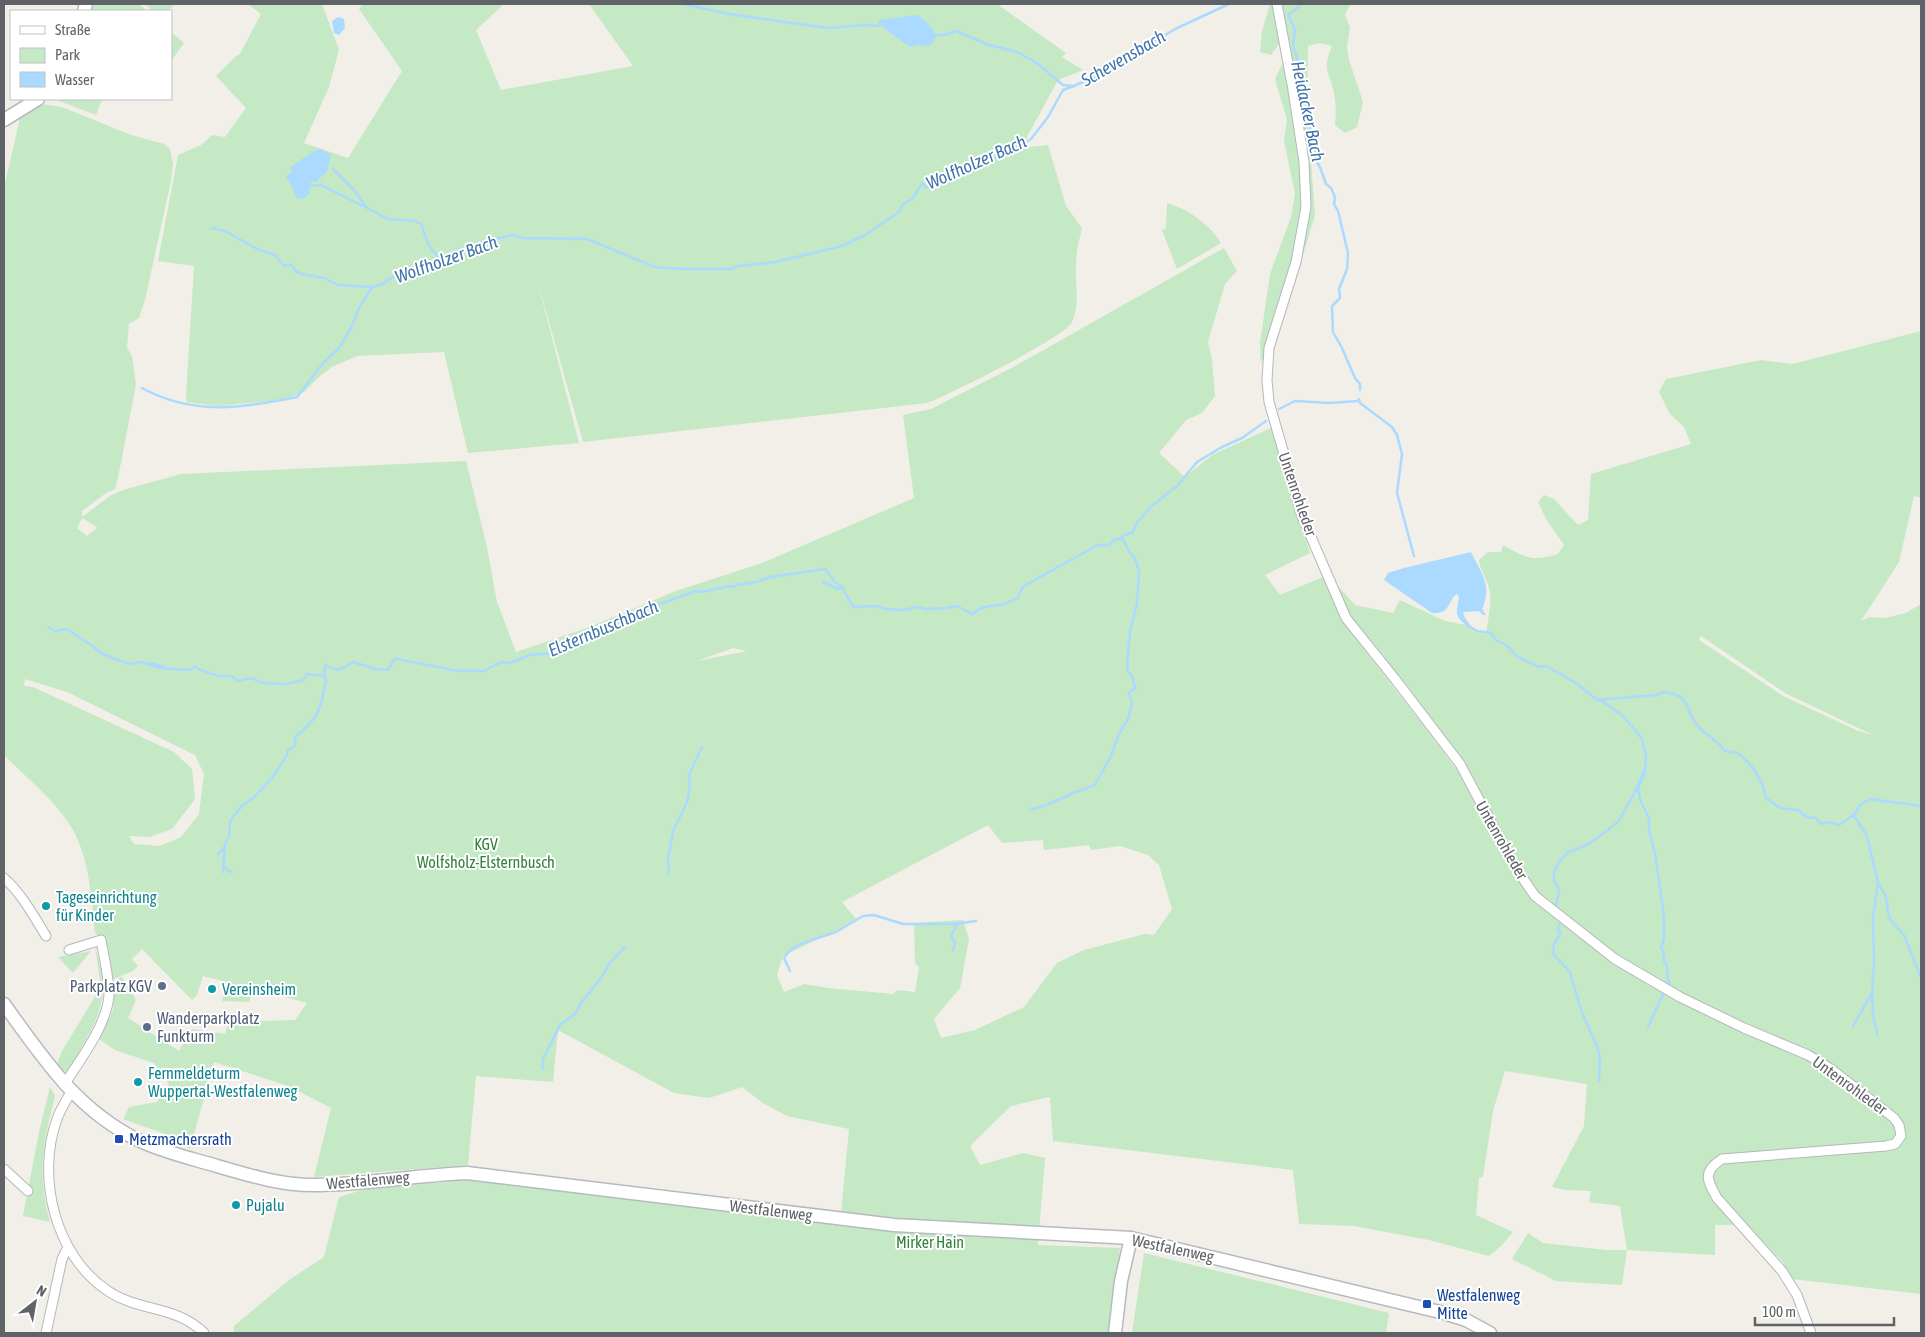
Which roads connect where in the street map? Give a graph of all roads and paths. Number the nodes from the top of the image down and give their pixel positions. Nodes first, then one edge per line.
1 (1277, 4) edge
2 (36, 100) edge
3 (4, 120) edge
4 (4, 878) edge
5 (46, 936) dead end
6 (69, 950) dead end
7 (4, 1004) edge
8 (67, 1089) junction
9 (4, 1169) edge
10 (28, 1191) dead end
11 (1131, 1238) junction
12 (68, 1247) junction
13 (46, 1333) edge
14 (204, 1333) edge
15 (1115, 1333) edge
16 (1490, 1333) edge
17 (1811, 1333) edge

1 - 17 street, Untenrohleder
2 - 3 street
4 - 5 street
6 - 8 street
7 - 8 street, Westfalenweg
8 - 11 street, Westfalenweg
8 - 12 street
9 - 10 street
11 - 15 street
11 - 16 street, Westfalenweg
12 - 13 street
12 - 14 street

